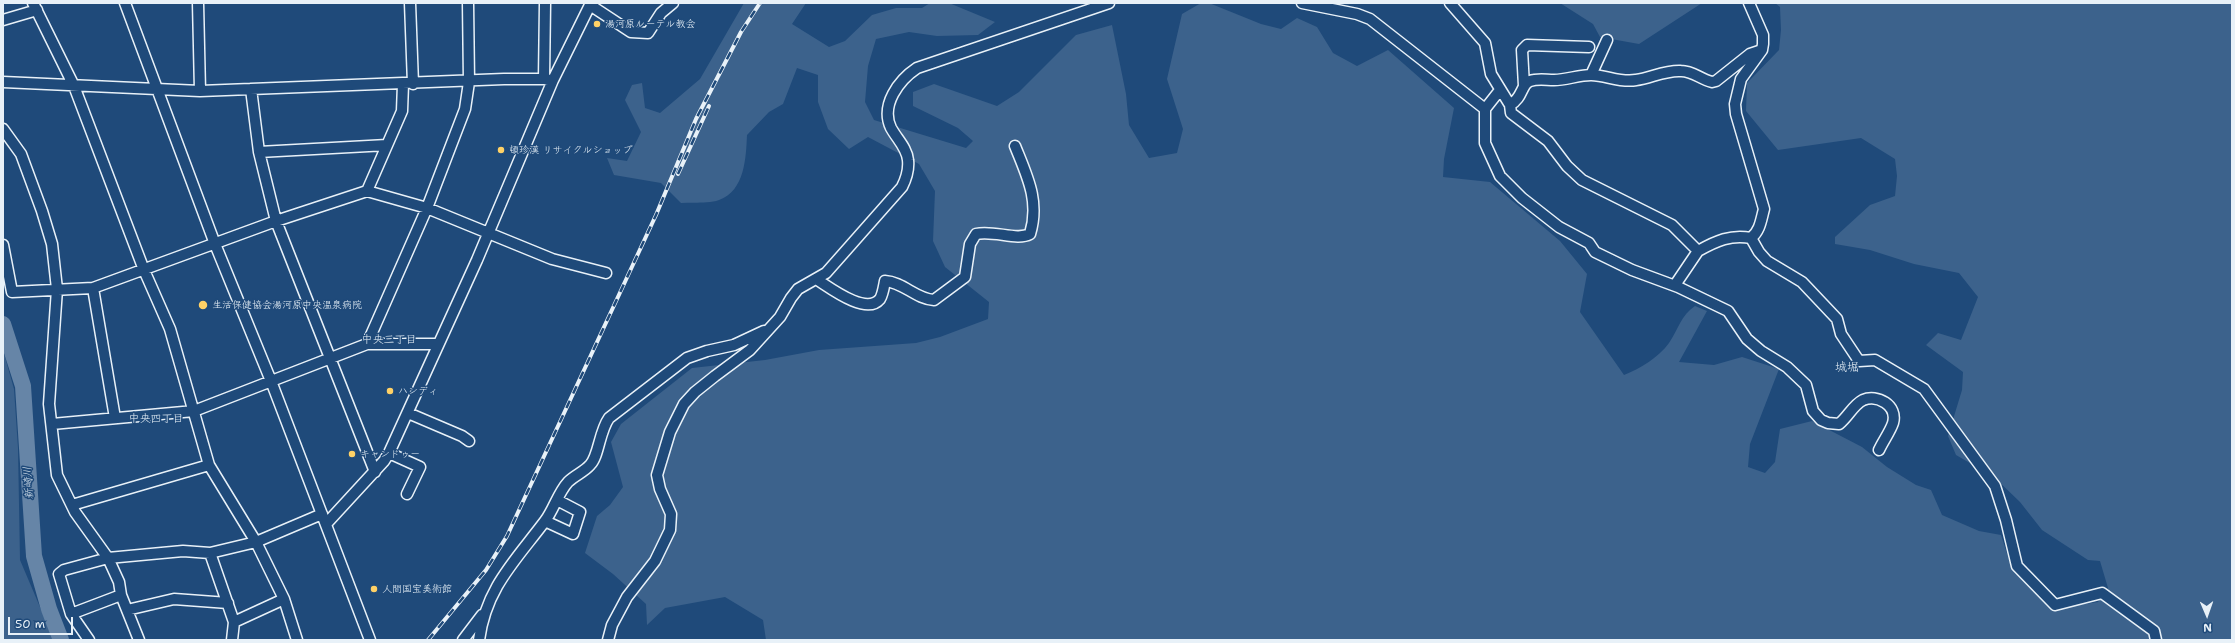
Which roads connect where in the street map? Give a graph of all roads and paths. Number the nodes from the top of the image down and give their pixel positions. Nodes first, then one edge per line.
1 (125, 3) edge
2 (198, 3) edge
3 (410, 3) edge
4 (468, 3) edge
5 (545, 3) edge
6 (673, 3) edge
7 (1109, 3) edge
8 (1302, 3) edge
9 (1450, 3) edge
10 (1749, 3) edge
11 (591, 4) edge
12 (35, 6) edge
13 (3, 20) edge
14 (1607, 40) dead end
15 (1589, 47) dead end
16 (1762, 50) junction
17 (1591, 75) junction
18 (549, 80) junction
19 (3, 82) edge
20 (469, 82) junction
21 (408, 84) junction
22 (74, 86) junction
23 (1524, 86) junction
24 (251, 89) junction
25 (159, 90) junction
26 (1500, 90) junction
27 (200, 91) junction
28 (1510, 105) junction
29 (1485, 109) junction
30 (3, 129) edge
31 (387, 145) junction
32 (1015, 146) dead end
33 (260, 152) junction
34 (367, 192) junction
35 (427, 208) junction
36 (276, 221) junction
37 (488, 234) junction
38 (1750, 238) junction
39 (215, 244) junction
40 (3, 245) edge
41 (1698, 251) junction
42 (144, 270) junction
43 (606, 273) dead end
44 (816, 279) junction
45 (1675, 285) junction
46 (93, 288) junction
47 (57, 289) junction
48 (770, 327) junction
49 (366, 344) junction
50 (438, 344) junction
51 (331, 358) junction
52 (271, 381) junction
53 (194, 411) junction
54 (408, 413) junction
55 (115, 418) junction
56 (52, 424) junction
57 (469, 440) dead end
58 (1879, 450) dead end
59 (389, 453) junction
60 (209, 465) junction
61 (375, 472) junction
62 (407, 494) dead end
63 (557, 500) junction
64 (72, 505) junction
65 (322, 514) junction
66 (545, 521) junction
67 (326, 524) junction
68 (256, 542) junction
69 (210, 553) junction
70 (108, 558) junction
71 (121, 596) junction
72 (284, 599) junction
73 (228, 603) junction
74 (127, 610) junction
75 (71, 614) junction
76 (484, 614) junction
77 (234, 622) junction
78 (89, 640) edge
79 (139, 640) edge
80 (232, 640) edge
81 (297, 640) edge
82 (370, 640) edge
83 (463, 640) edge
84 (479, 640) edge
85 (608, 640) edge
86 (2156, 640) edge

1 - 25 street
2 - 27 street
3 - 21 street
4 - 20 street
5 - 18 street
6 - 11 street
7 - 44 street
8 - 29 street
9 - 26 street
10 - 16 street
11 - 18 street
12 - 13 street
12 - 22 street
14 - 17 street
15 - 23 street
16 - 17 street
16 - 38 street
17 - 23 street
18 - 20 street
18 - 37 street
19 - 22 street
20 - 21 street
20 - 35 street
21 - 24 street
21 - 31 street
22 - 25 street
22 - 42 street
23 - 28 street
24 - 27 street
24 - 33 street
25 - 27 street
25 - 39 street
26 - 28 street
26 - 29 street
28 - 41 street
29 - 45 street
30 - 47 street
31 - 33 street
31 - 34 street
32 - 44 street
33 - 36 street
34 - 35 street
34 - 36 street
35 - 37 street
35 - 49 street
36 - 39 street
36 - 51 street
37 - 43 street
37 - 50 street
38 - 41 street
38 - 86 street
39 - 42 street
39 - 52 street
40 - 47 street
41 - 45 street
42 - 46 street
42 - 53 street
44 - 48 street
45 - 58 street
46 - 47 street
46 - 55 street
47 - 56 street
48 - 63 street
48 - 85 street
49 - 50 street
49 - 51 street
50 - 54 street
51 - 52 street
51 - 61 street
52 - 53 street
52 - 65 street
53 - 55 street
53 - 60 street
54 - 57 street
54 - 59 street
55 - 56 street
56 - 64 street
59 - 61 street
59 - 62 street
60 - 64 street
60 - 68 street
61 - 67 street
63 - 66 street
63 - 66 street
64 - 70 street
65 - 67 street
65 - 68 street
66 - 76 street
67 - 82 street
68 - 69 street
68 - 72 street
69 - 70 street
69 - 73 street
70 - 71 street
70 - 75 street
71 - 74 street
71 - 75 street
72 - 77 street
72 - 81 street
73 - 74 street
73 - 77 street
74 - 79 street
75 - 78 street
76 - 83 street
76 - 84 street
77 - 80 street

